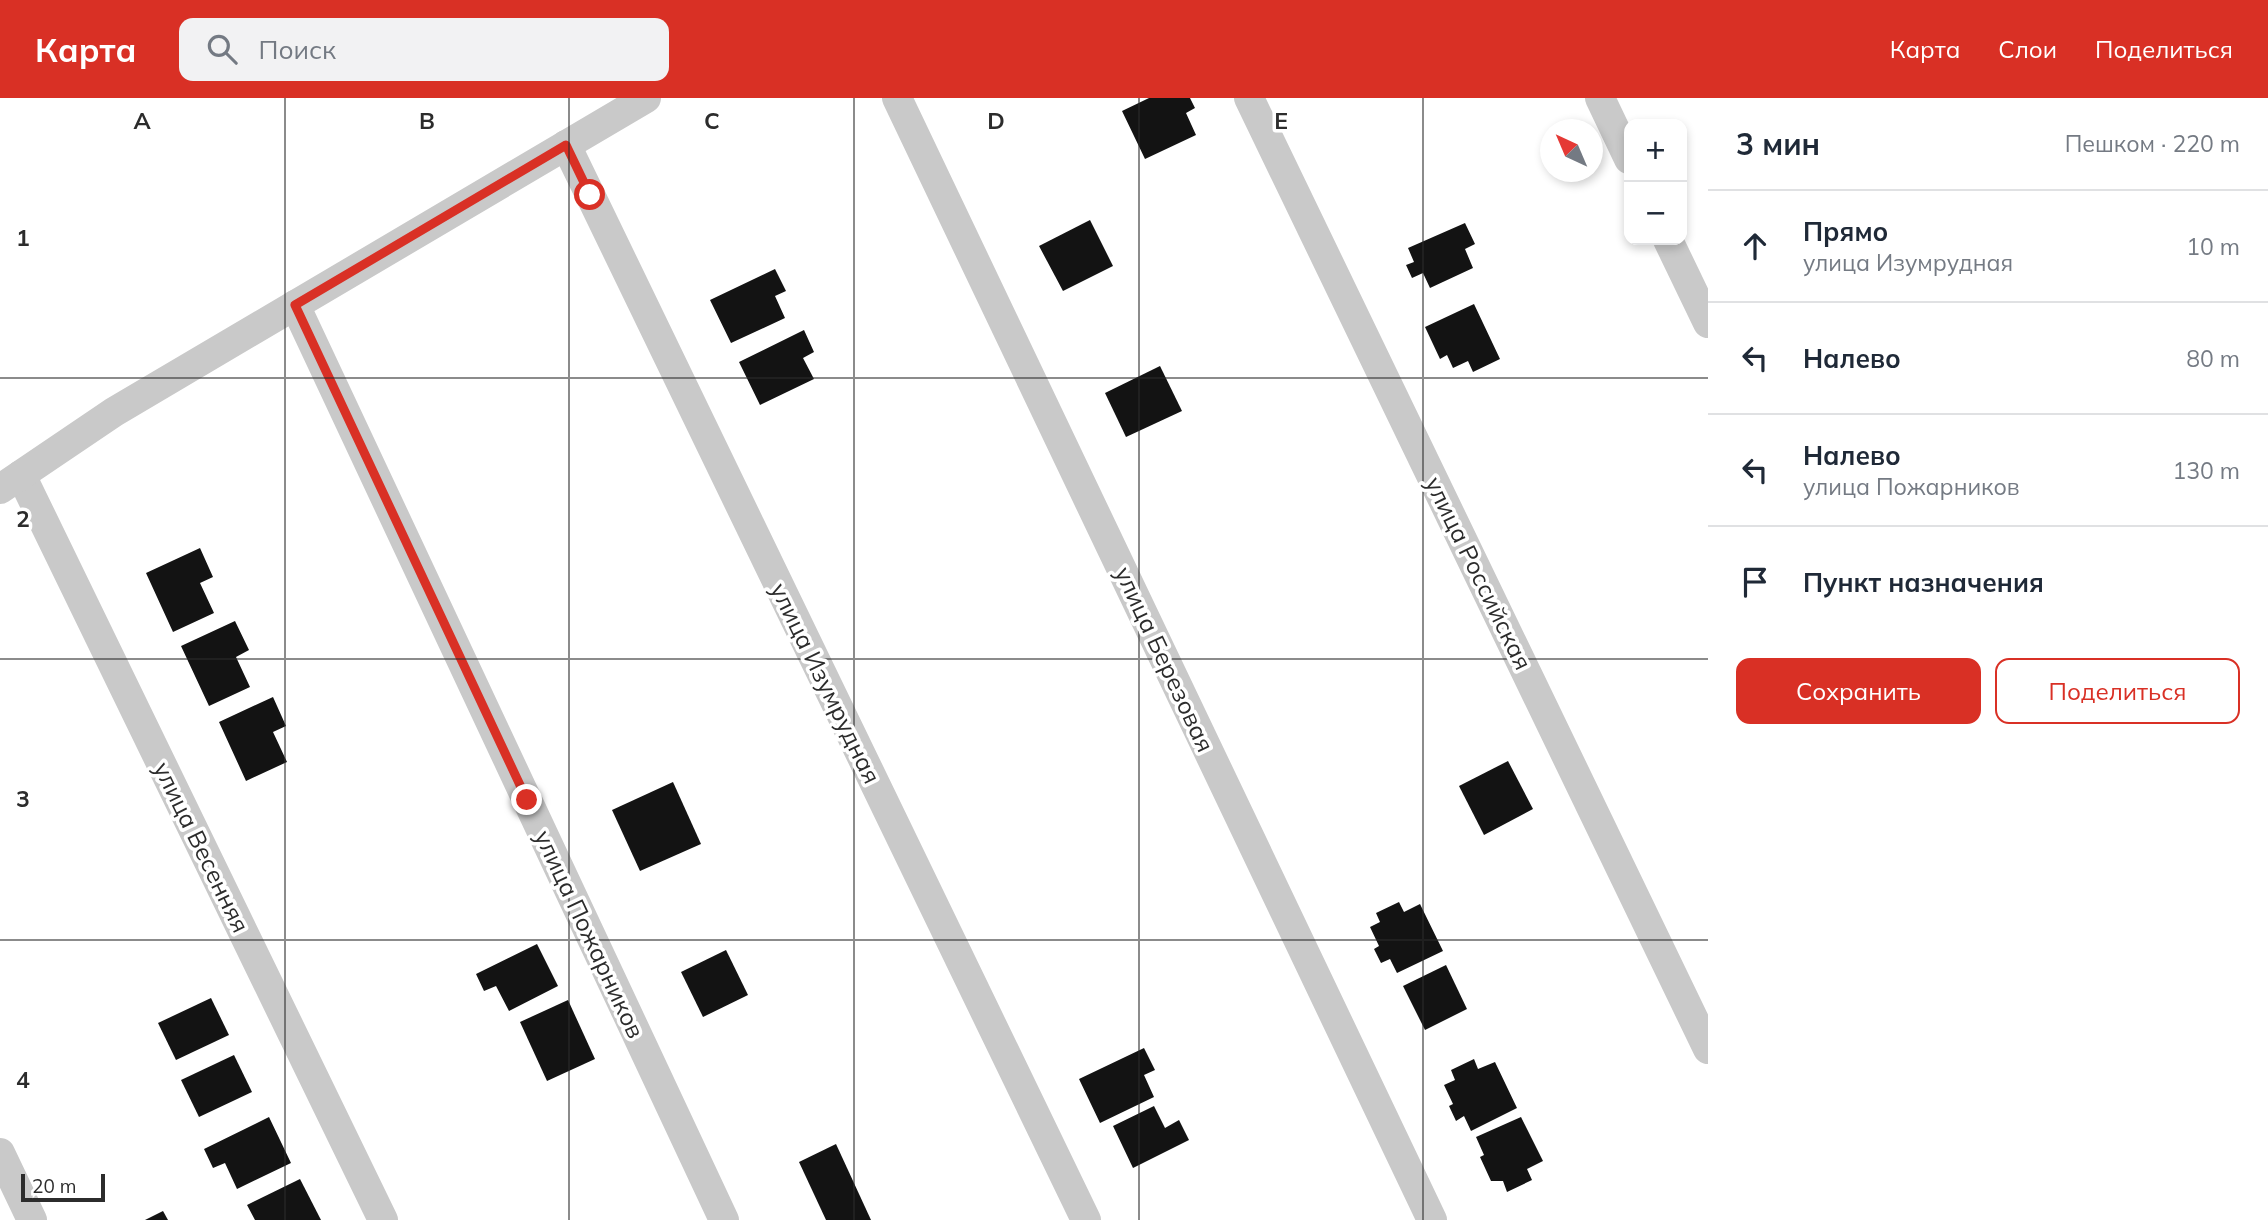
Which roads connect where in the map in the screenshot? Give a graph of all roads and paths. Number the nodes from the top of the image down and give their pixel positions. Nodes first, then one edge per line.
1 (646, 98) edge
2 (898, 98) edge
3 (1250, 98) edge
4 (1600, 98) edge
5 (566, 145) junction
6 (1624, 148) edge
7 (1670, 245) edge
8 (295, 305) junction
9 (1708, 323) edge
10 (10, 482) edge
11 (1708, 1049) edge
12 (0, 1153) edge
13 (32, 1220) edge
14 (383, 1220) edge
15 (724, 1220) edge
16 (1086, 1220) edge
17 (1432, 1220) edge

1 - 5 street
2 - 17 street, улица Березовая
3 - 11 street, улица Российская
4 - 6 street
5 - 8 street
5 - 16 street, улица Изумрудная
7 - 9 street
8 - 10 street
8 - 15 street, улица Пожарников
10 - 14 street, улица Весенняя
12 - 13 street

